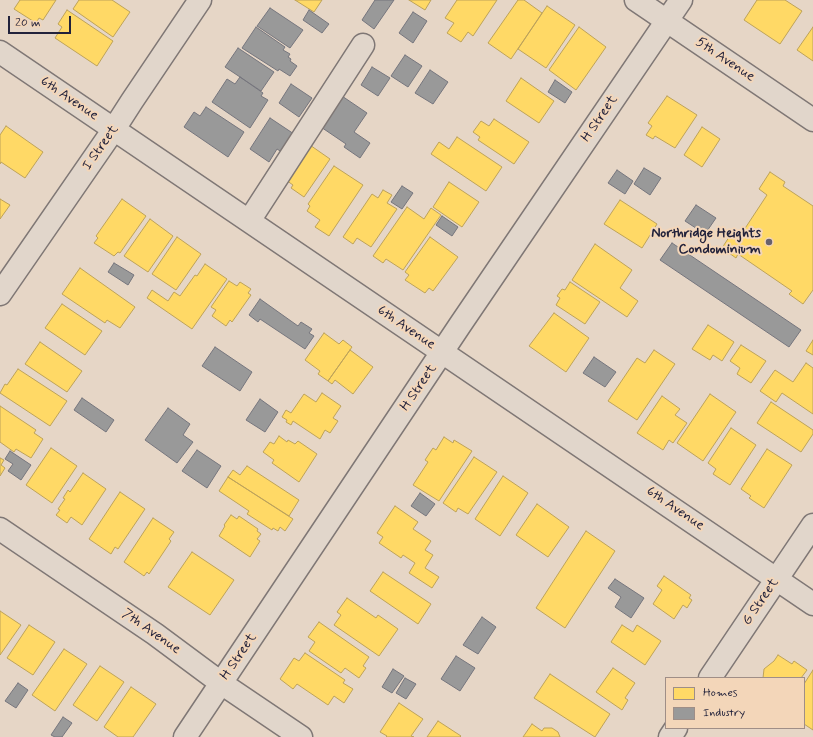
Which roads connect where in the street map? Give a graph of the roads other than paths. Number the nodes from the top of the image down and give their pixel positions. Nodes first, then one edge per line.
1 (200, 0) edge
2 (636, 0) edge
3 (681, 0) edge
4 (667, 21) junction
5 (362, 45) dead end
6 (0, 52) edge
7 (813, 120) edge
8 (114, 129) junction
9 (249, 221) junction
10 (0, 294) edge
11 (443, 352) junction
12 (813, 525) edge
13 (0, 529) edge
14 (777, 579) junction
15 (813, 604) edge
16 (711, 677) edge
17 (221, 683) junction
18 (185, 737) edge
19 (301, 737) edge

1 - 8 street, I Street
2 - 4 street, 5th Avenue
3 - 4 street, H Street
4 - 7 street, 5th Avenue
4 - 11 street, H Street
5 - 9 street
6 - 8 street, 6th Avenue
8 - 9 street, 6th Avenue
8 - 10 street, I Street
9 - 11 street, 6th Avenue
11 - 14 street, 6th Avenue
11 - 17 street, H Street
12 - 14 street, G Street
13 - 17 street, 7th Avenue
14 - 15 street, 6th Avenue
14 - 16 street, G Street
17 - 18 street, H Street
17 - 19 street, 7th Avenue

